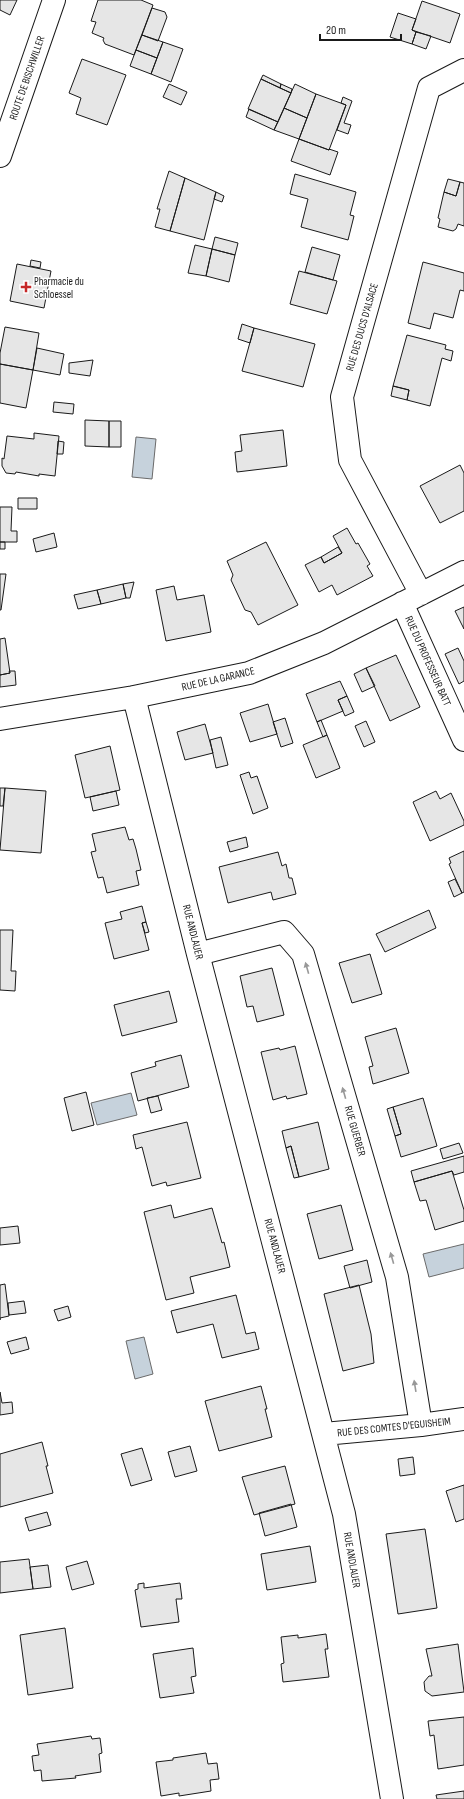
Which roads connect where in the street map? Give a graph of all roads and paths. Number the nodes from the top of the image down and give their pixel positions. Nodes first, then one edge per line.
1 (54, 0) edge
2 (464, 70) edge
3 (0, 156) edge
4 (464, 572) edge
5 (412, 599) junction
6 (134, 697) junction
7 (0, 719) edge
8 (464, 740) edge
9 (198, 954) junction
10 (464, 1419) edge
11 (421, 1425) junction
12 (324, 1434) junction
13 (392, 1799) edge

1 - 3 street, ROUTE DE BISCHWILLER
2 - 5 street, RUE DES DUCS D'ALSACE
4 - 5 street, RUE DE LA GARANCE
5 - 6 street, RUE DE LA GARANCE
5 - 8 street, RUE DU PROFESSEUR BATT
6 - 7 street, RUE DE LA GARANCE
6 - 9 street, RUE ANDLAUER
11 -> 9 street, RUE GUERBER
9 - 12 street, RUE ANDLAUER
10 - 11 street, RUE DES COMTES D'EGUISHEIM
11 - 12 street, RUE DES COMTES D'EGUISHEIM
12 - 13 street, RUE ANDLAUER

